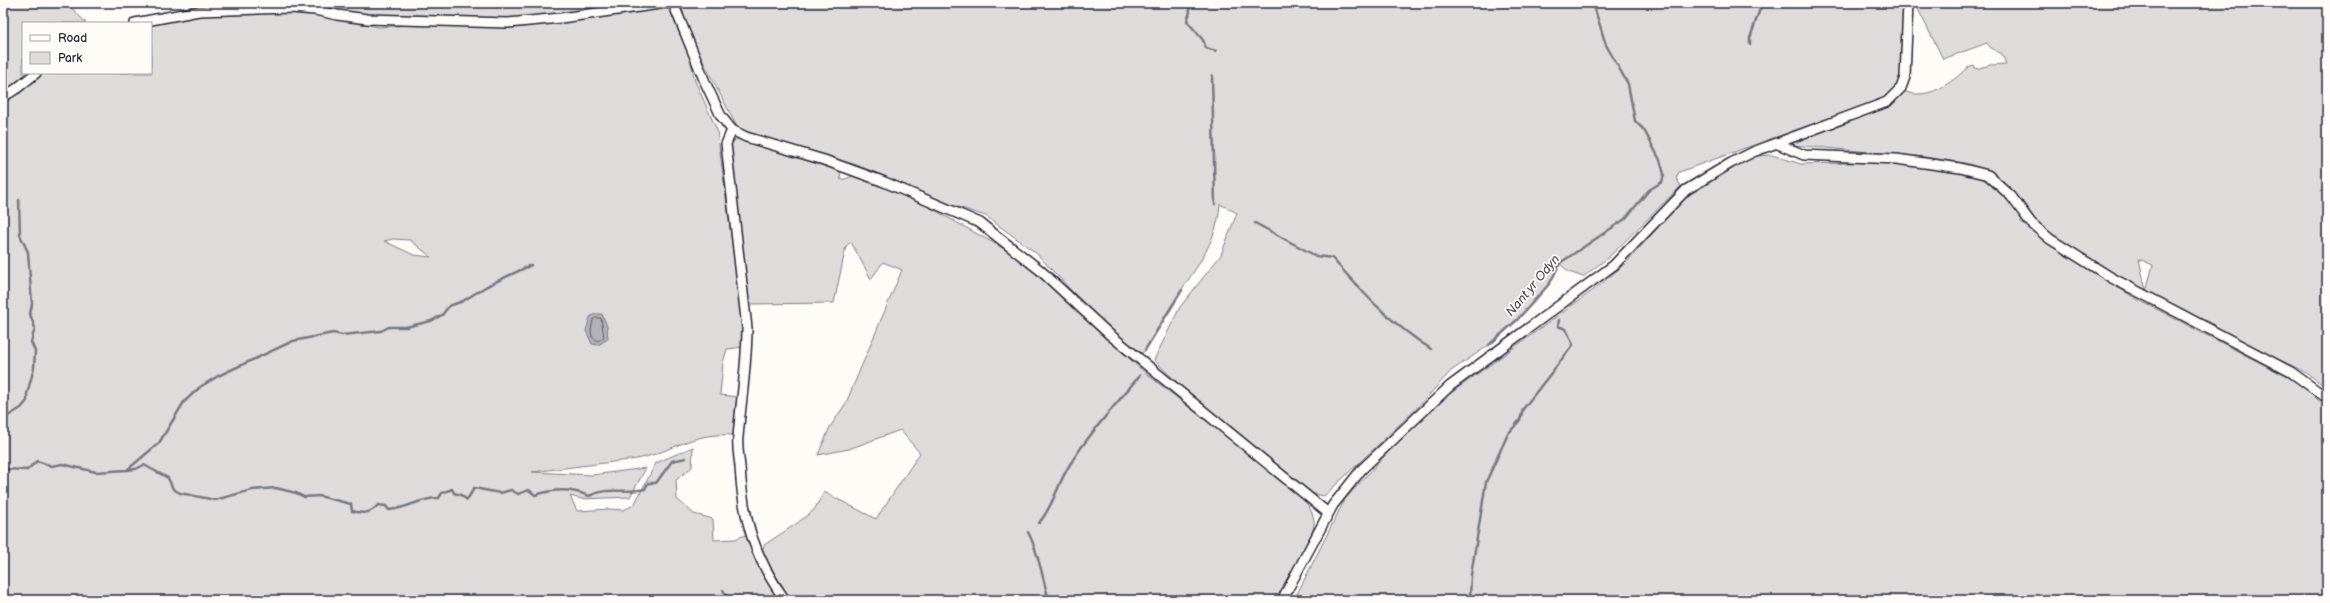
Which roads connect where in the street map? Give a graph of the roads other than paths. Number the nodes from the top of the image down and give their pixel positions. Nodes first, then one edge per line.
1 (667, 3) edge
2 (673, 3) edge
3 (1908, 3) edge
4 (140, 22) edge
5 (35, 74) edge
6 (3, 97) edge
7 (732, 130) junction
8 (1778, 144) junction
9 (2327, 398) edge
10 (1328, 513) junction
11 (785, 600) edge
12 (1282, 600) edge

1 - 4 street
2 - 7 street
3 - 8 street
5 - 6 street
7 - 10 street
7 - 11 street
8 - 9 street
8 - 10 street
10 - 12 street

